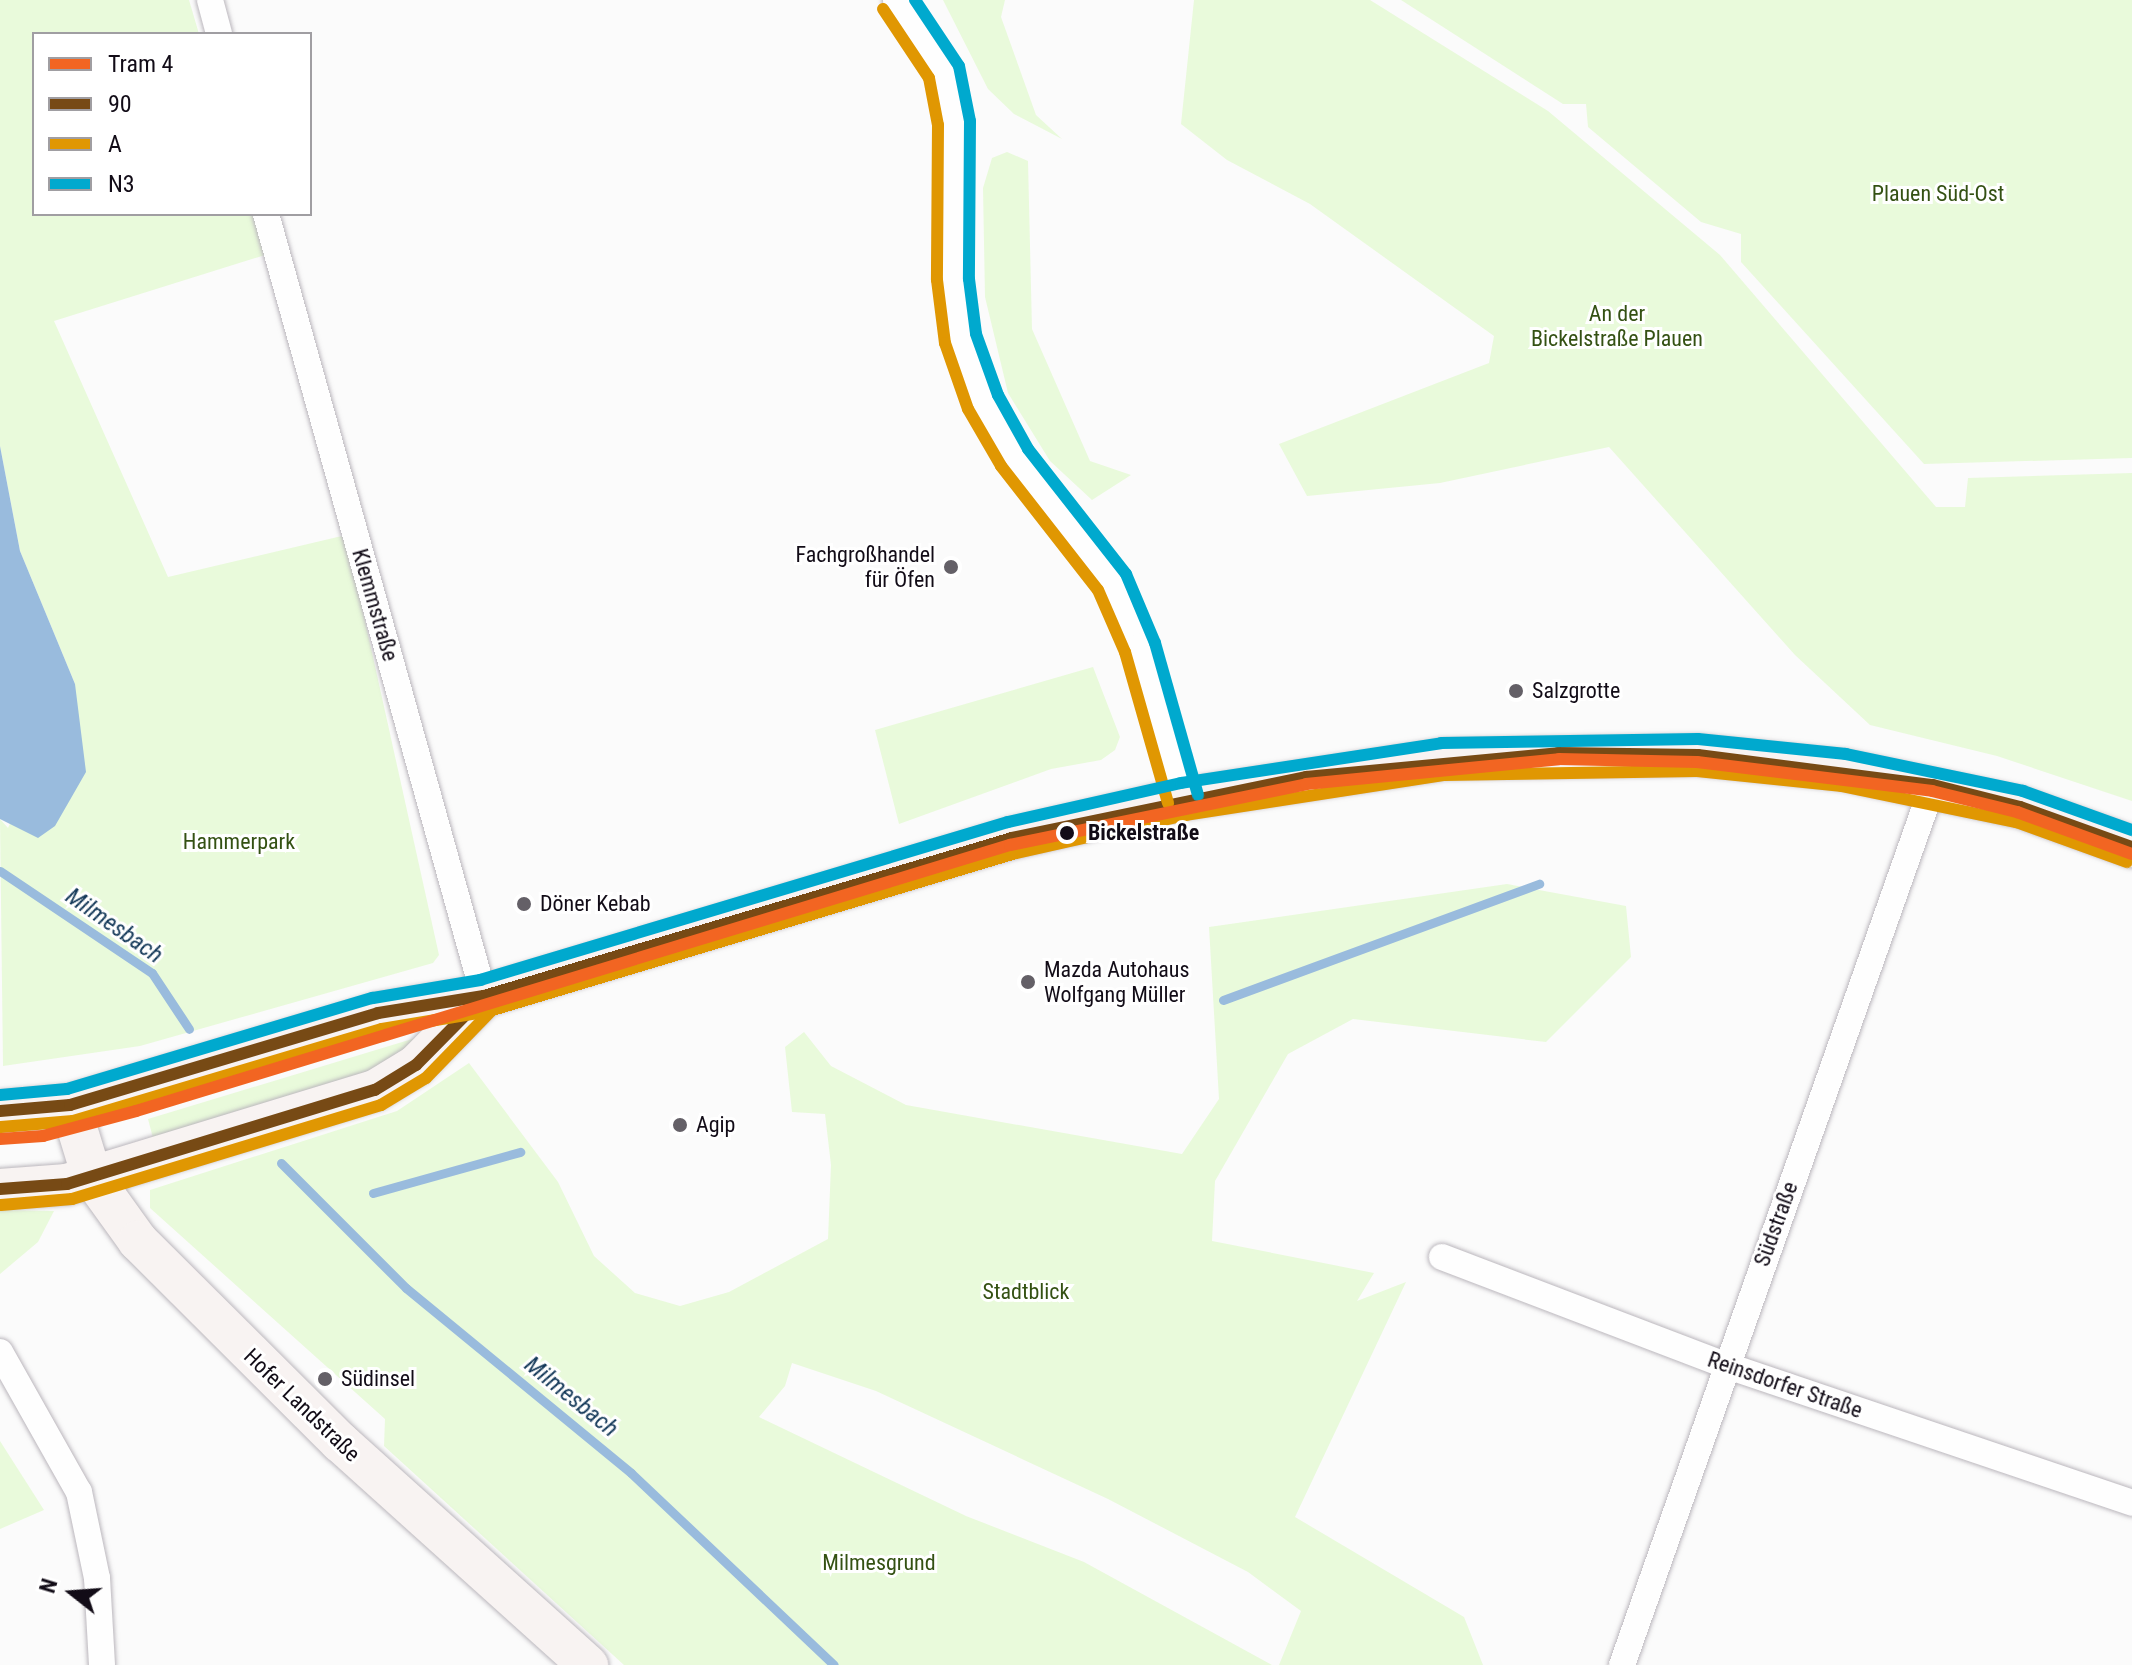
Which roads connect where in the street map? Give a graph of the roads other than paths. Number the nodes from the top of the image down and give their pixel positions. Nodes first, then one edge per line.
1 (210, 0) edge
2 (896, 0) edge
3 (218, 32) edge
4 (267, 216) edge
5 (1933, 785) junction
6 (1183, 799) junction
7 (2132, 847) edge
8 (484, 996) junction
9 (70, 1105) junction
10 (0, 1111) edge
11 (92, 1177) junction
12 (0, 1189) edge
13 (1442, 1257) dead end
14 (0, 1352) edge
15 (1725, 1365) junction
16 (2132, 1503) edge
17 (102, 1665) edge
18 (588, 1665) edge
19 (1622, 1665) edge

1 - 3 street
2 - 6 street
4 - 8 street, Klemmstraße
5 - 6 main road
5 - 7 main road
5 - 15 street, Südstraße
6 - 8 main road
8 - 9 main road
8 - 11 main road
9 - 10 main road
9 - 11 main road, Hofer Landstraße
11 - 12 main road
11 - 18 main road, Hofer Landstraße
13 - 15 street, Reinsdorfer Straße
14 - 17 street
15 - 16 street, Reinsdorfer Straße
15 - 19 street, Südstraße

